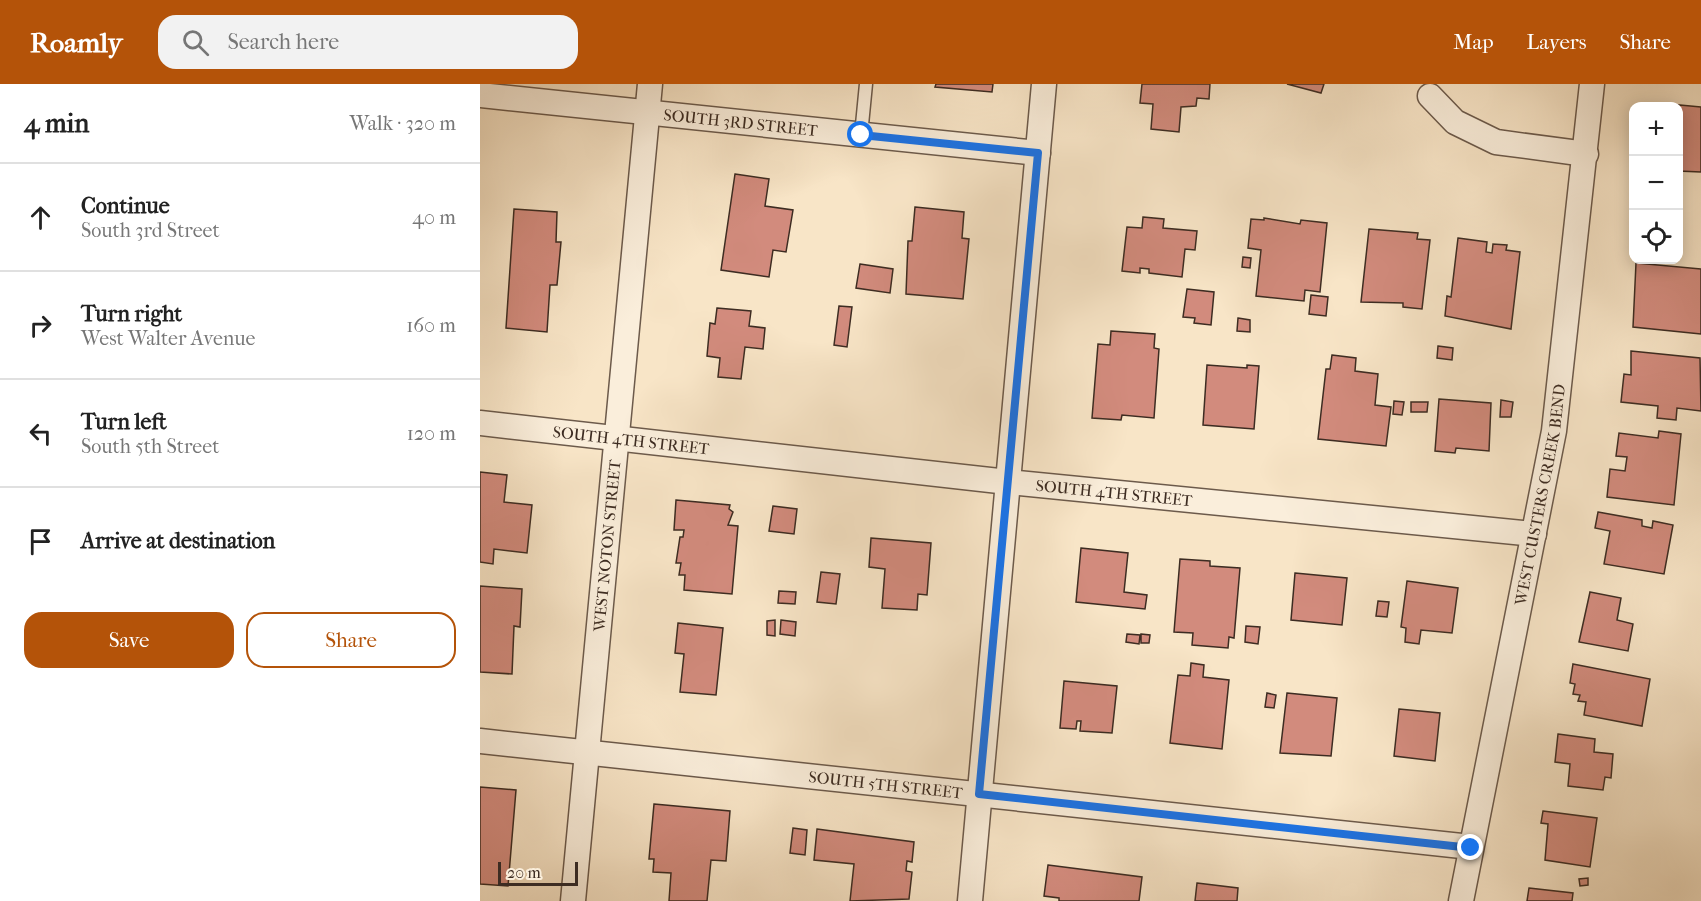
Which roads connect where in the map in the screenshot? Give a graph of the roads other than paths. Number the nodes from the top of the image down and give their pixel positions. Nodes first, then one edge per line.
1 (650, 84) edge
2 (866, 84) edge
3 (1044, 84) edge
4 (1592, 84) edge
5 (480, 95) edge
6 (1430, 96) dead end
7 (648, 113) junction
8 (861, 135) junction
9 (1038, 153) junction
10 (1586, 154) junction
11 (480, 423) edge
12 (616, 438) junction
13 (1008, 482) junction
14 (1534, 534) junction
15 (480, 741) edge
16 (587, 752) junction
17 (979, 794) junction
18 (1471, 848) junction
19 (573, 901) edge
20 (970, 901) edge
21 (1461, 901) edge

1 - 7 street, WEST NOTON STREET
2 - 8 lane
3 - 9 street
4 - 10 street, WEST CUSTERS CREEK BEND
5 - 7 street, SOUTH 3RD STREET
6 - 10 street
7 - 8 street, SOUTH 3RD STREET
7 - 12 street, WEST NOTON STREET
8 - 9 street, SOUTH 3RD STREET
9 - 13 street
10 - 14 street, WEST CUSTERS CREEK BEND
11 - 12 street, SOUTH 4TH STREET
12 - 13 street, SOUTH 4TH STREET
12 - 16 street, WEST NOTON STREET
13 - 14 street, SOUTH 4TH STREET
13 - 17 street
14 - 18 street, WEST CUSTERS CREEK BEND
15 - 16 street, SOUTH 5TH STREET
16 - 17 street, SOUTH 5TH STREET
16 - 19 street, WEST NOTON STREET
17 - 18 street, SOUTH 5TH STREET
17 - 20 street
18 - 21 street, WEST CUSTERS CREEK BEND

